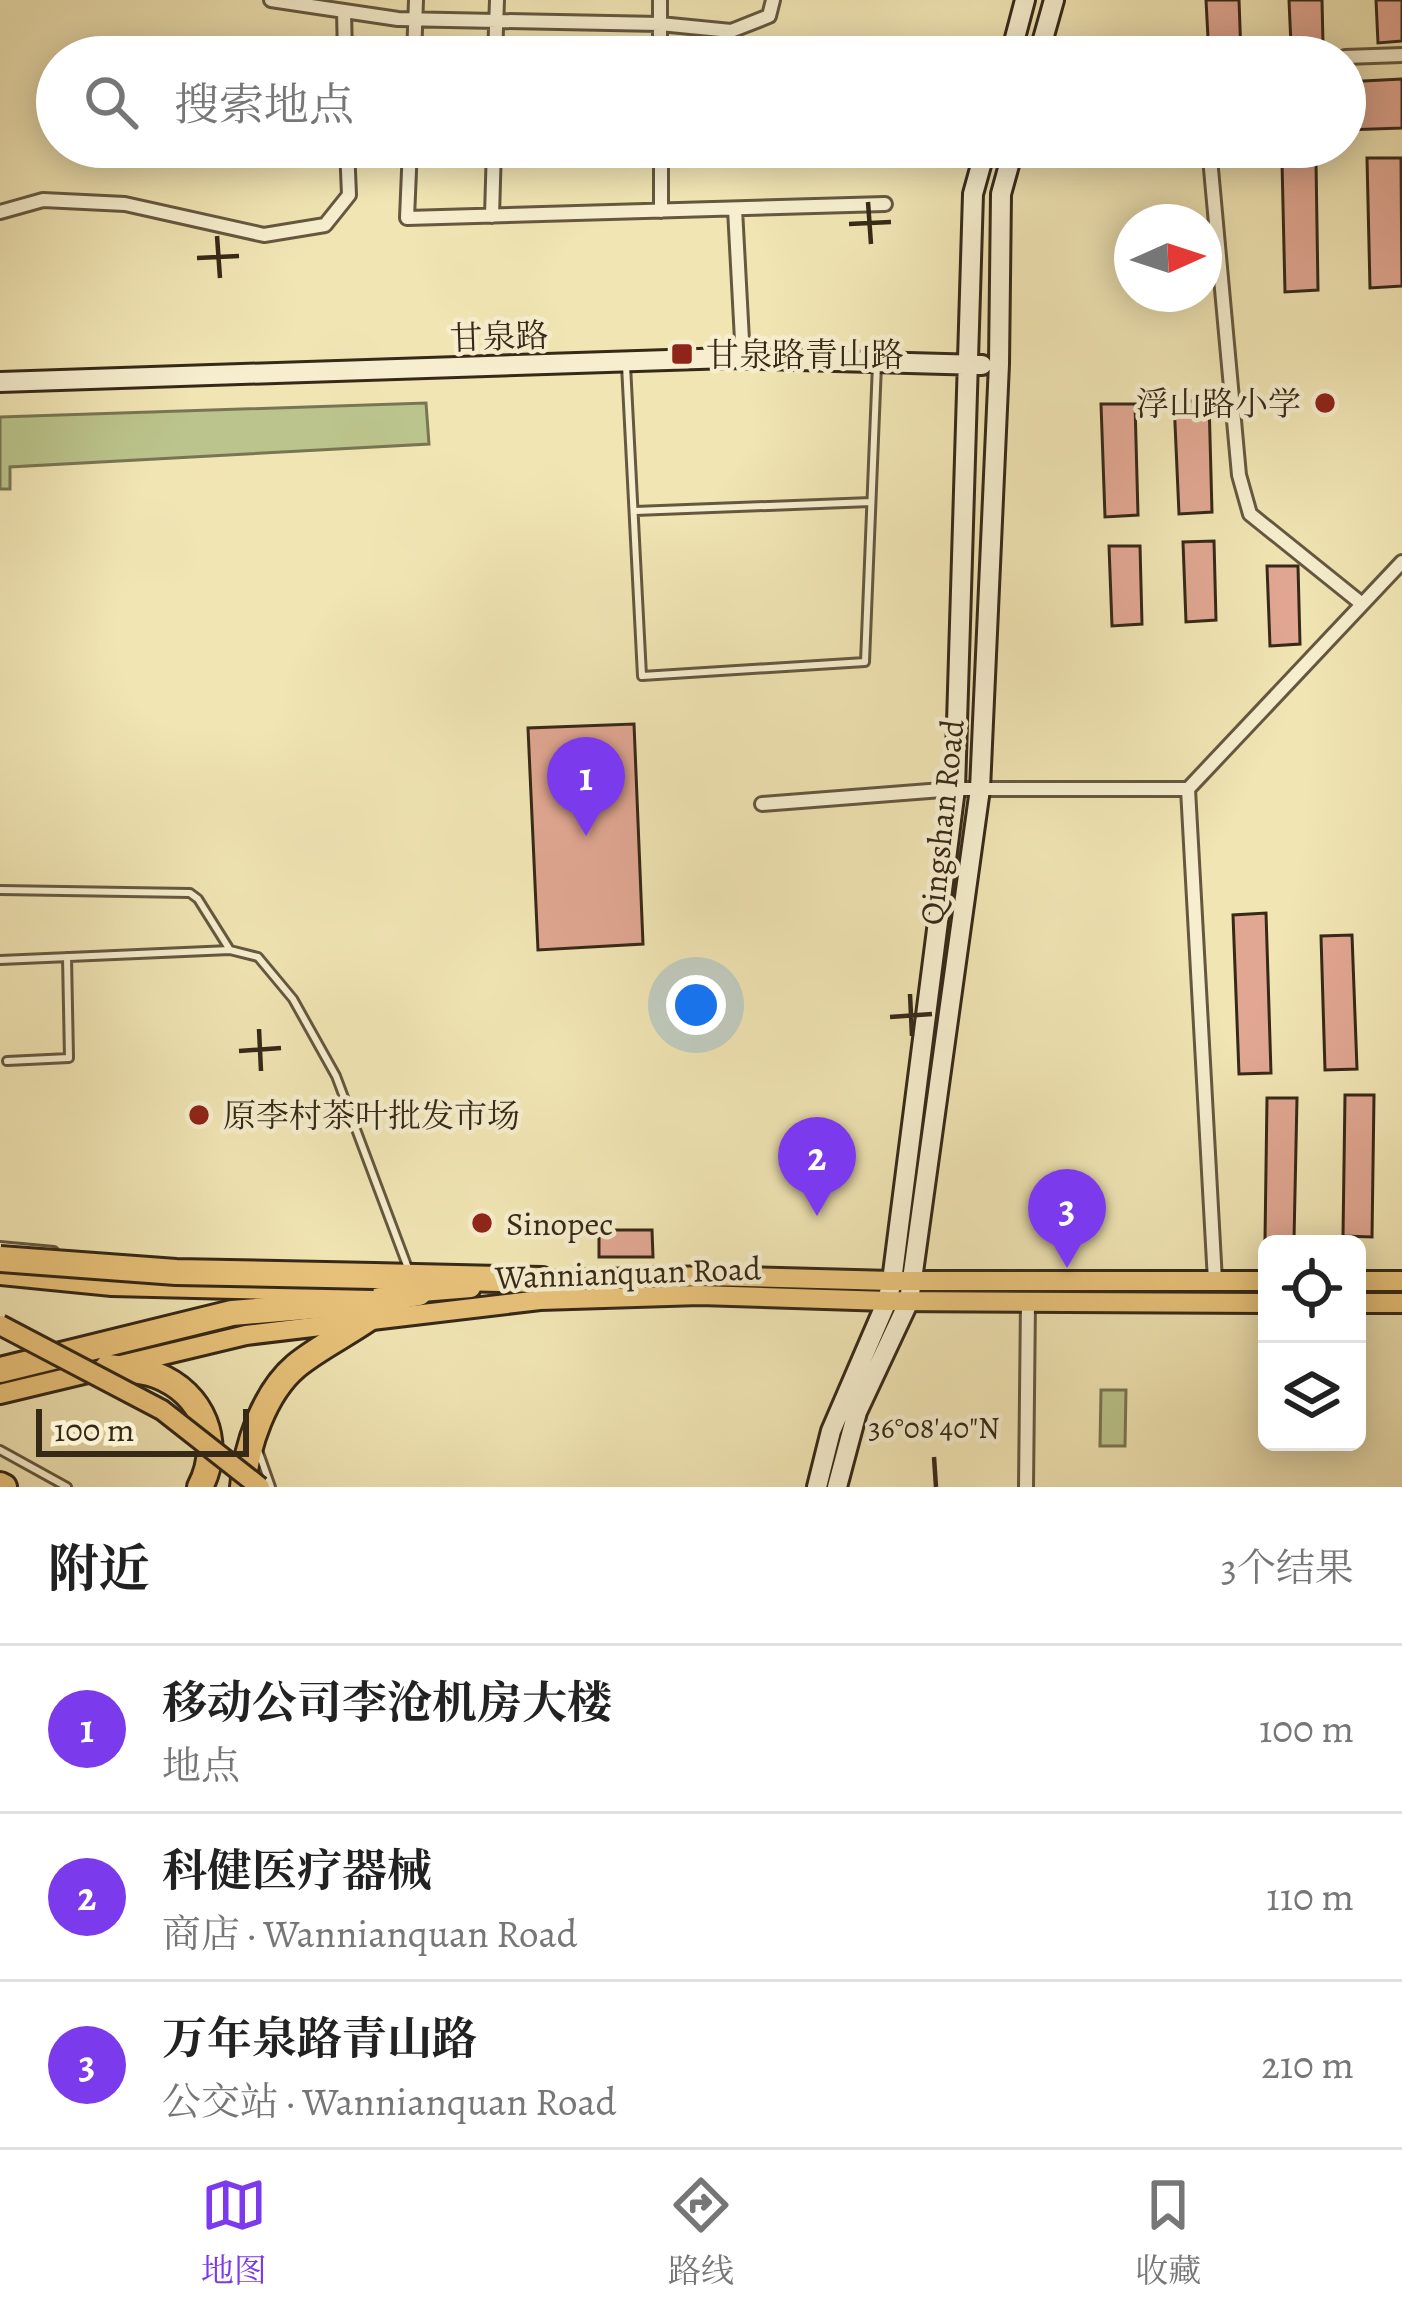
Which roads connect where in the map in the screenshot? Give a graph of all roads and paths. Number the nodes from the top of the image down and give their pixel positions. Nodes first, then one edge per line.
1 (271, 0) edge
2 (416, 0) edge
3 (497, 0) edge
4 (660, 0) edge
5 (773, 0) edge
6 (1025, 0) edge
7 (1054, 0) edge
8 (344, 11) junction
9 (416, 20) junction
10 (496, 21) junction
11 (660, 24) junction
12 (345, 36) edge
13 (415, 36) edge
14 (496, 36) edge
15 (660, 36) edge
16 (1016, 36) edge
17 (1044, 36) edge
18 (1402, 55) edge
19 (1366, 56) edge
20 (348, 168) edge
21 (409, 168) edge
22 (493, 168) edge
23 (661, 168) edge
24 (980, 168) edge
25 (1008, 168) edge
26 (1211, 168) edge
27 (885, 204) dead end
28 (735, 209) junction
29 (661, 211) junction
30 (0, 212) edge
31 (492, 216) junction
32 (742, 359) junction
33 (626, 362) junction
34 (877, 363) junction
35 (999, 364) junction
36 (970, 366) junction
37 (0, 382) edge
38 (872, 502) junction
39 (634, 511) junction
40 (1402, 562) edge
41 (1362, 604) junction
42 (955, 789) junction
43 (980, 789) junction
44 (1187, 789) junction
45 (762, 804) dead end
46 (0, 890) edge
47 (230, 950) junction
48 (67, 957) junction
49 (0, 960) edge
50 (7, 1061) dead end
51 (0, 1246) edge
52 (70, 1252) dead end
53 (93, 1255) dead end
54 (140, 1258) dead end
55 (0, 1259) edge
56 (186, 1261) dead end
57 (0, 1275) edge
58 (374, 1276) junction
59 (542, 1280) joint
60 (1215, 1281) junction
61 (1258, 1281) edge
62 (1366, 1281) edge
63 (1402, 1281) edge
64 (416, 1285) junction
65 (890, 1291) junction
66 (911, 1291) junction
67 (1028, 1301) junction
68 (1258, 1303) edge
69 (1366, 1303) edge
70 (1402, 1303) edge
71 (368, 1319) junction
72 (0, 1325) edge
73 (108, 1367) junction
74 (0, 1370) edge
75 (0, 1394) edge
76 (253, 1438) junction
77 (0, 1450) edge
78 (68, 1487) edge
79 (200, 1487) edge
80 (242, 1487) edge
81 (260, 1487) edge
82 (271, 1487) edge
83 (817, 1487) edge
84 (837, 1487) edge
85 (1026, 1487) edge

1 - 8 street
2 - 9 street
3 - 10 street
4 - 11 street
5 - 11 street
6 - 16 main road
7 - 17 main road
8 - 9 street
8 - 12 street
9 - 10 street
9 - 13 street
10 - 11 street
10 - 14 street
11 - 15 street
18 - 19 street
20 - 30 street
21 - 31 street
22 - 31 street
23 - 29 street
24 - 36 main road, Qingshan Road
25 - 35 main road, Qingshan Road
26 - 41 street
27 - 28 street
28 - 29 street
28 - 32 street
29 - 31 street
32 - 33 main road, 甘泉路
32 - 34 main road, 甘泉路
33 - 37 main road, 甘泉路
33 - 39 lane
34 - 36 main road, 甘泉路
34 - 38 lane
35 - 36 main road, 甘泉路
35 - 43 main road, Qingshan Road
36 - 42 main road, Qingshan Road
38 - 39 lane
38 - 39 lane
40 - 41 street
41 - 44 street
42 - 43 street
42 - 45 street
42 - 65 main road, Qingshan Road
43 - 44 street
43 - 66 main road, Qingshan Road
44 - 60 street
46 - 47 lane
47 - 48 lane
47 - 64 lane
48 - 49 lane
48 - 50 lane
51 - 52 lane
53 - 54 lane
55 - 58 highway, bridge
56 - 58 lane
57 - 64 main road
58 - 64 highway
59 - 64 highway
59 - 65 main road, Wannianquan Road
60 - 61 main road, Wannianquan Road
60 - 66 main road, Wannianquan Road
62 - 63 main road
64 - 74 highway
65 - 66 main road, Wannianquan Road
65 - 71 main road, Wannianquan Road
65 - 83 main road, Qingshan Road
66 - 67 main road, Wannianquan Road
66 - 84 main road, Qingshan Road
67 - 68 main road, Wannianquan Road
67 - 85 street
69 - 70 main road
71 - 73 main road, Wannianquan Road
71 - 76 highway
72 - 81 main road, bridge
73 - 75 main road, Wannianquan Road
73 - 79 highway
76 - 80 highway
76 - 82 lane
77 - 78 lane

